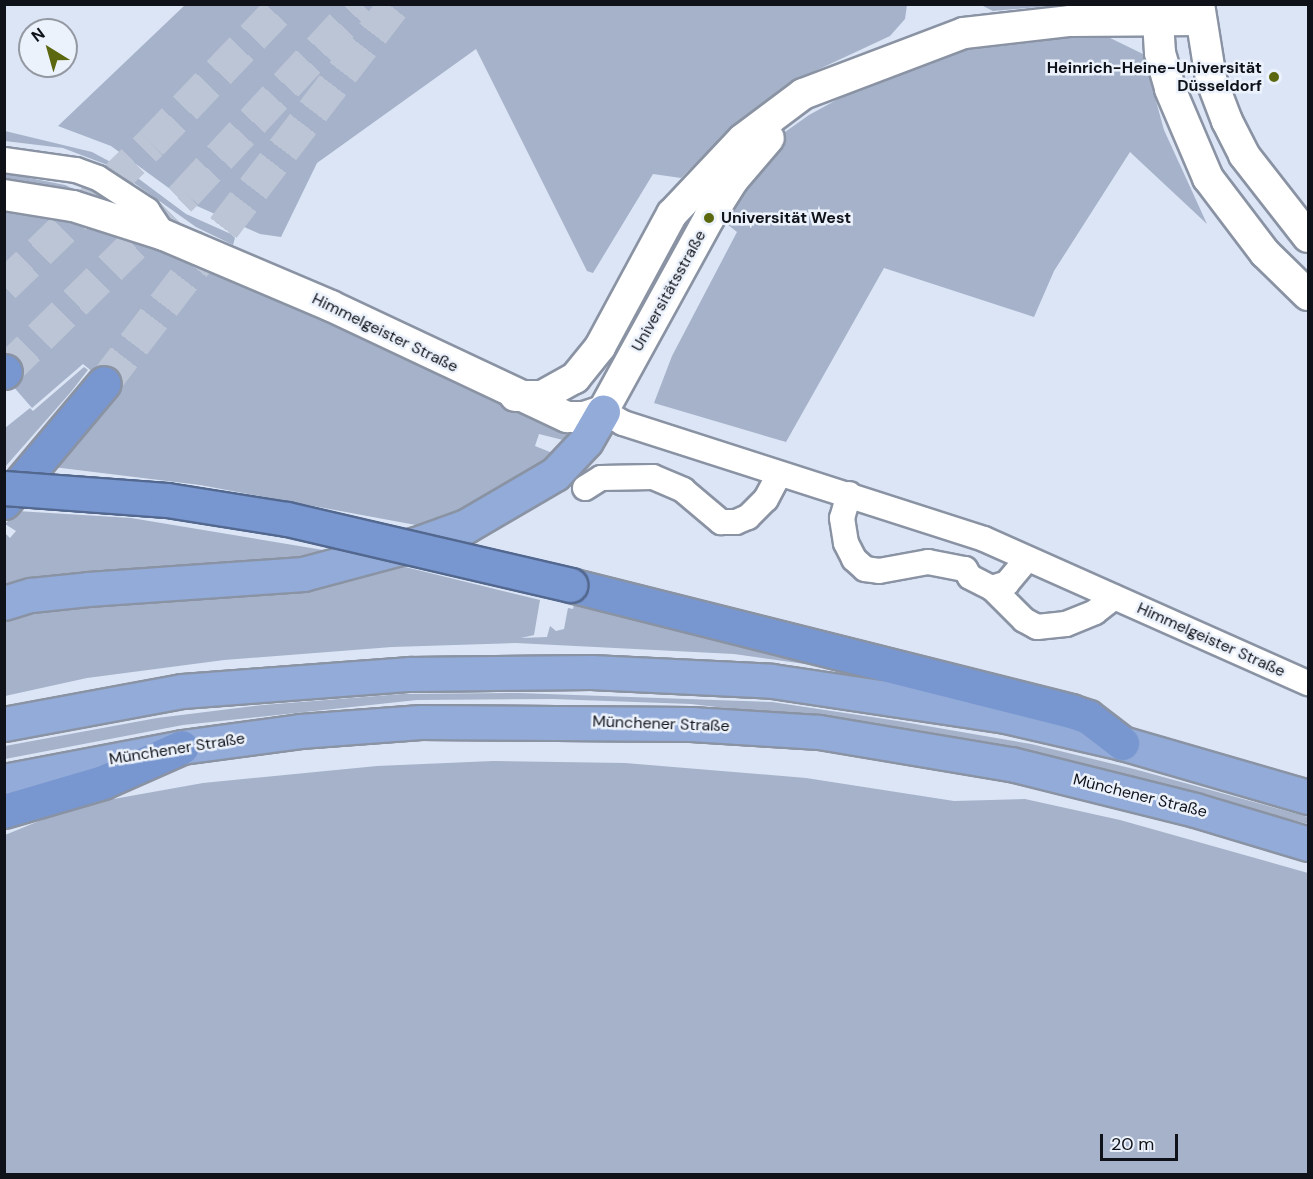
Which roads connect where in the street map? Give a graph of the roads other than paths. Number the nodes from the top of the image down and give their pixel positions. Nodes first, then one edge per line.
1 (1200, 12) edge
2 (1157, 14) edge
3 (860, 70) junction
4 (4, 160) edge
5 (4, 195) edge
6 (164, 235) junction
7 (1308, 237) edge
8 (1308, 295) edge
9 (591, 360) junction
10 (105, 383) tunnel mouth
11 (515, 396) junction
12 (603, 411) junction
13 (779, 475) junction
14 (4, 488) edge
15 (585, 488) dead end
16 (849, 494) junction
17 (4, 502) edge
18 (984, 538) junction
19 (1028, 559) junction
20 (965, 569) junction
21 (992, 588) junction
22 (1114, 597) junction
23 (4, 603) edge
24 (1308, 683) edge
25 (4, 724) edge
26 (1122, 743) junction
27 (182, 747) junction
28 (4, 781) edge
29 (1308, 797) edge
30 (4, 811) edge
31 (1308, 844) edge

1 - 2 street, Universitätsstraße
1 - 7 street, Universitätsstraße
2 - 3 street, Universitätsstraße
2 - 8 street
3 - 9 street, Universitätsstraße
3 - 12 street, Universitätsstraße
4 - 6 street
5 - 6 street, Himmelgeister Straße
6 - 11 street, Himmelgeister Straße
9 - 11 street, Universitätsstraße
9 - 12 street
10 - 17 highway
11 - 12 street, Himmelgeister Straße
12 - 13 street, Himmelgeister Straße
12 - 23 highway
13 - 15 street
13 - 16 street, Himmelgeister Straße
14 - 26 highway, bridge
16 - 18 street, Himmelgeister Straße
16 - 20 street
18 - 19 street, Himmelgeister Straße
18 - 20 street
19 - 21 street
19 - 22 street, Himmelgeister Straße
20 - 21 street
21 - 22 street
22 - 24 street, Himmelgeister Straße
25 - 26 highway
26 - 29 highway
27 - 28 highway, Münchener Straße
27 - 30 highway
27 - 31 highway, Münchener Straße

